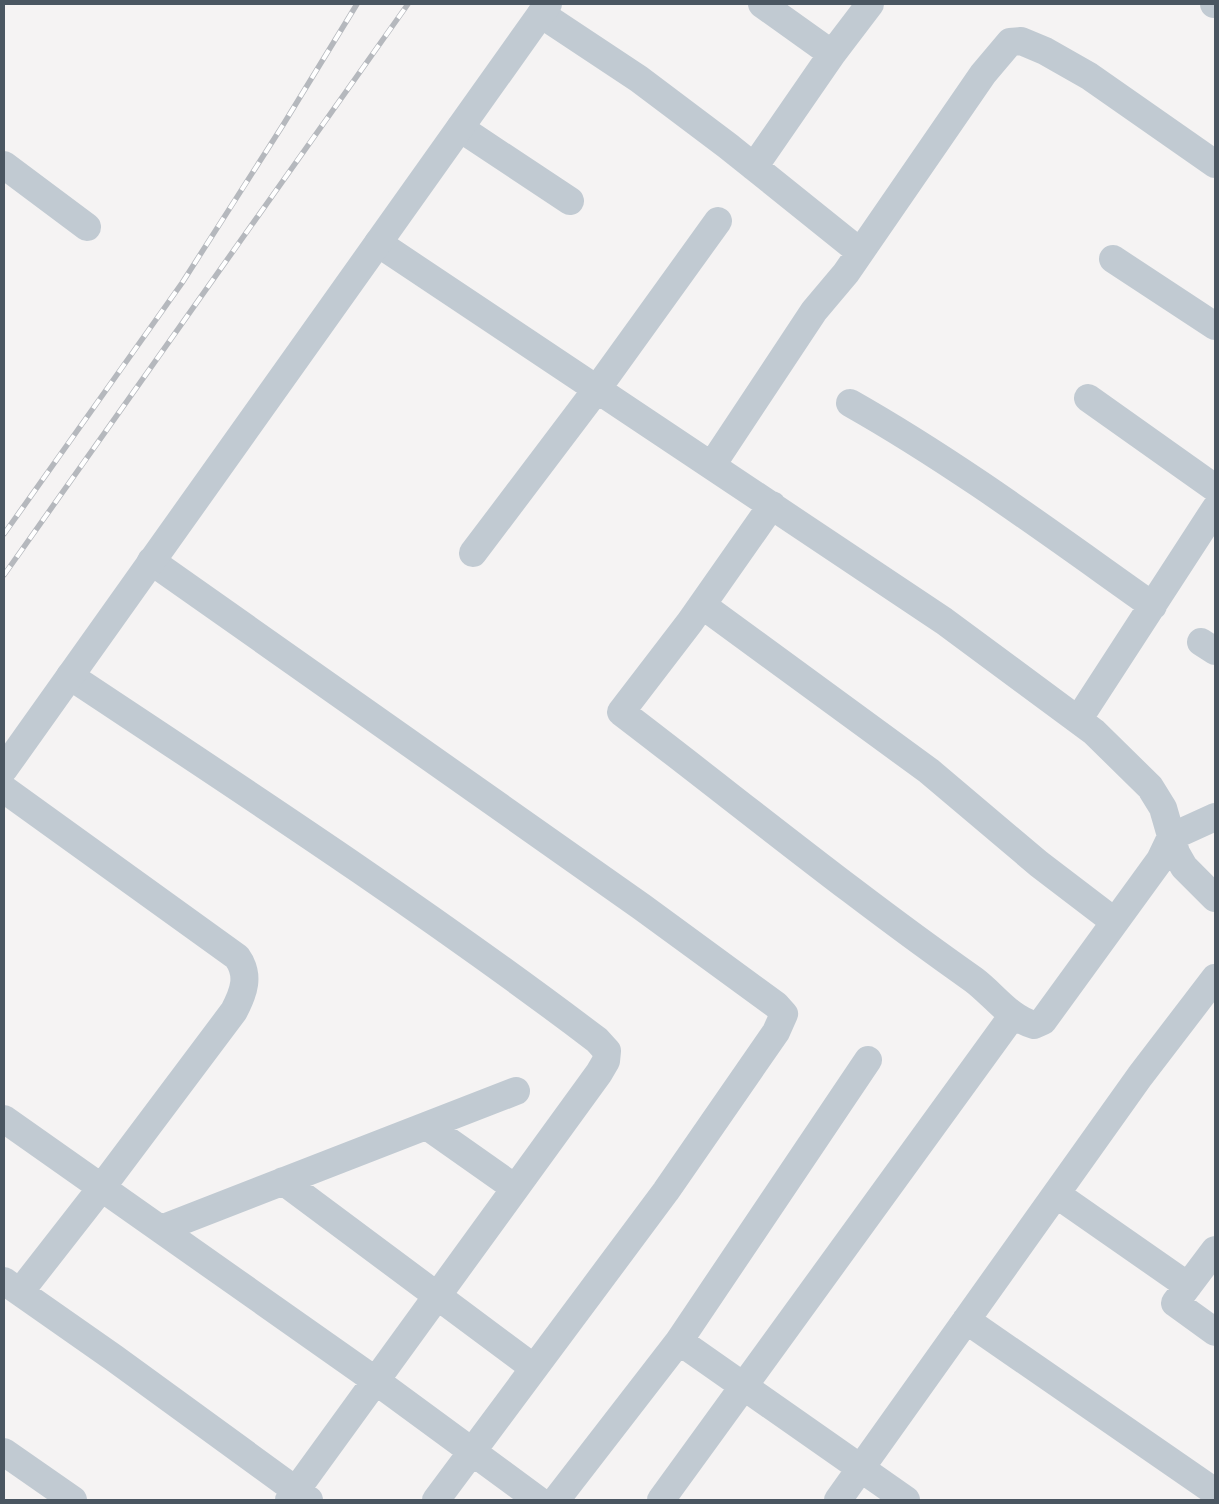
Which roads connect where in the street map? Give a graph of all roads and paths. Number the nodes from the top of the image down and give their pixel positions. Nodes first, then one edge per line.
1 (762, 4) edge
2 (870, 4) edge
3 (544, 9) edge
4 (832, 54) junction
5 (460, 128) junction
6 (1215, 164) edge
7 (4, 166) edge
8 (754, 167) junction
9 (570, 201) dead end
10 (718, 221) dead end
11 (87, 227) dead end
12 (378, 243) junction
13 (860, 252) junction
14 (1113, 259) dead end
15 (1215, 326) edge
16 (597, 388) junction
17 (1088, 398) dead end
18 (850, 403) dead end
19 (712, 465) junction
20 (1215, 488) edge
21 (772, 505) junction
22 (1215, 510) edge
23 (472, 553) dead end
24 (152, 561) junction
25 (702, 605) junction
26 (1153, 606) junction
27 (70, 676) junction
28 (1078, 720) junction
29 (4, 769) edge
30 (4, 789) edge
31 (1215, 817) edge
32 (1171, 837) junction
33 (1215, 898) edge
34 (1115, 922) junction
35 (1215, 978) edge
36 (1013, 1015) junction
37 (868, 1060) dead end
38 (516, 1092) dead end
39 (4, 1119) edge
40 (427, 1126) junction
41 (283, 1181) junction
42 (102, 1187) junction
43 (515, 1188) junction
44 (1056, 1194) junction
45 (160, 1229) junction
46 (1215, 1250) edge
47 (1188, 1286) junction
48 (12, 1287) edge
49 (436, 1297) junction
50 (966, 1320) junction
51 (1215, 1332) edge
52 (679, 1341) junction
53 (534, 1368) junction
54 (376, 1381) junction
55 (743, 1387) junction
56 (473, 1451) junction
57 (4, 1452) edge
58 (861, 1467) junction
59 (1215, 1492) edge
60 (298, 1497) edge
61 (73, 1500) edge
62 (436, 1500) edge
63 (538, 1500) edge
64 (556, 1500) edge
65 (661, 1500) edge
66 (838, 1500) edge
67 (906, 1500) edge

1 - 4 street
2 - 4 street
3 - 5 street
3 - 8 street
4 - 8 street
5 - 9 street
5 - 12 street
6 - 13 street
7 - 11 street
8 - 13 street
10 - 16 street
12 - 16 street
12 - 24 street
13 - 19 street
14 - 15 street
16 - 19 street
16 - 23 street
17 - 20 street
18 - 26 street
19 - 21 street
21 - 25 street
21 - 28 street
22 - 26 street
24 - 27 street
24 - 53 street
25 - 34 street
25 - 36 street
26 - 28 street
27 - 29 street
27 - 43 street
28 - 32 street
30 - 42 street
31 - 32 street
32 - 33 street
32 - 34 street
34 - 36 street
35 - 44 street
36 - 55 street
37 - 52 street
38 - 40 street
39 - 42 street
40 - 41 street
40 - 43 street
41 - 45 street
41 - 49 street
42 - 45 street
42 - 48 street
43 - 49 street
44 - 47 street
44 - 50 street
45 - 54 street
46 - 47 street
47 - 51 street
48 - 60 street
49 - 53 street
49 - 54 street
50 - 58 street
50 - 59 street
52 - 55 street
52 - 64 street
53 - 56 street
54 - 56 street
54 - 60 street
55 - 58 street
55 - 65 street
56 - 62 street
56 - 63 street
57 - 61 street
58 - 66 street
58 - 67 street

